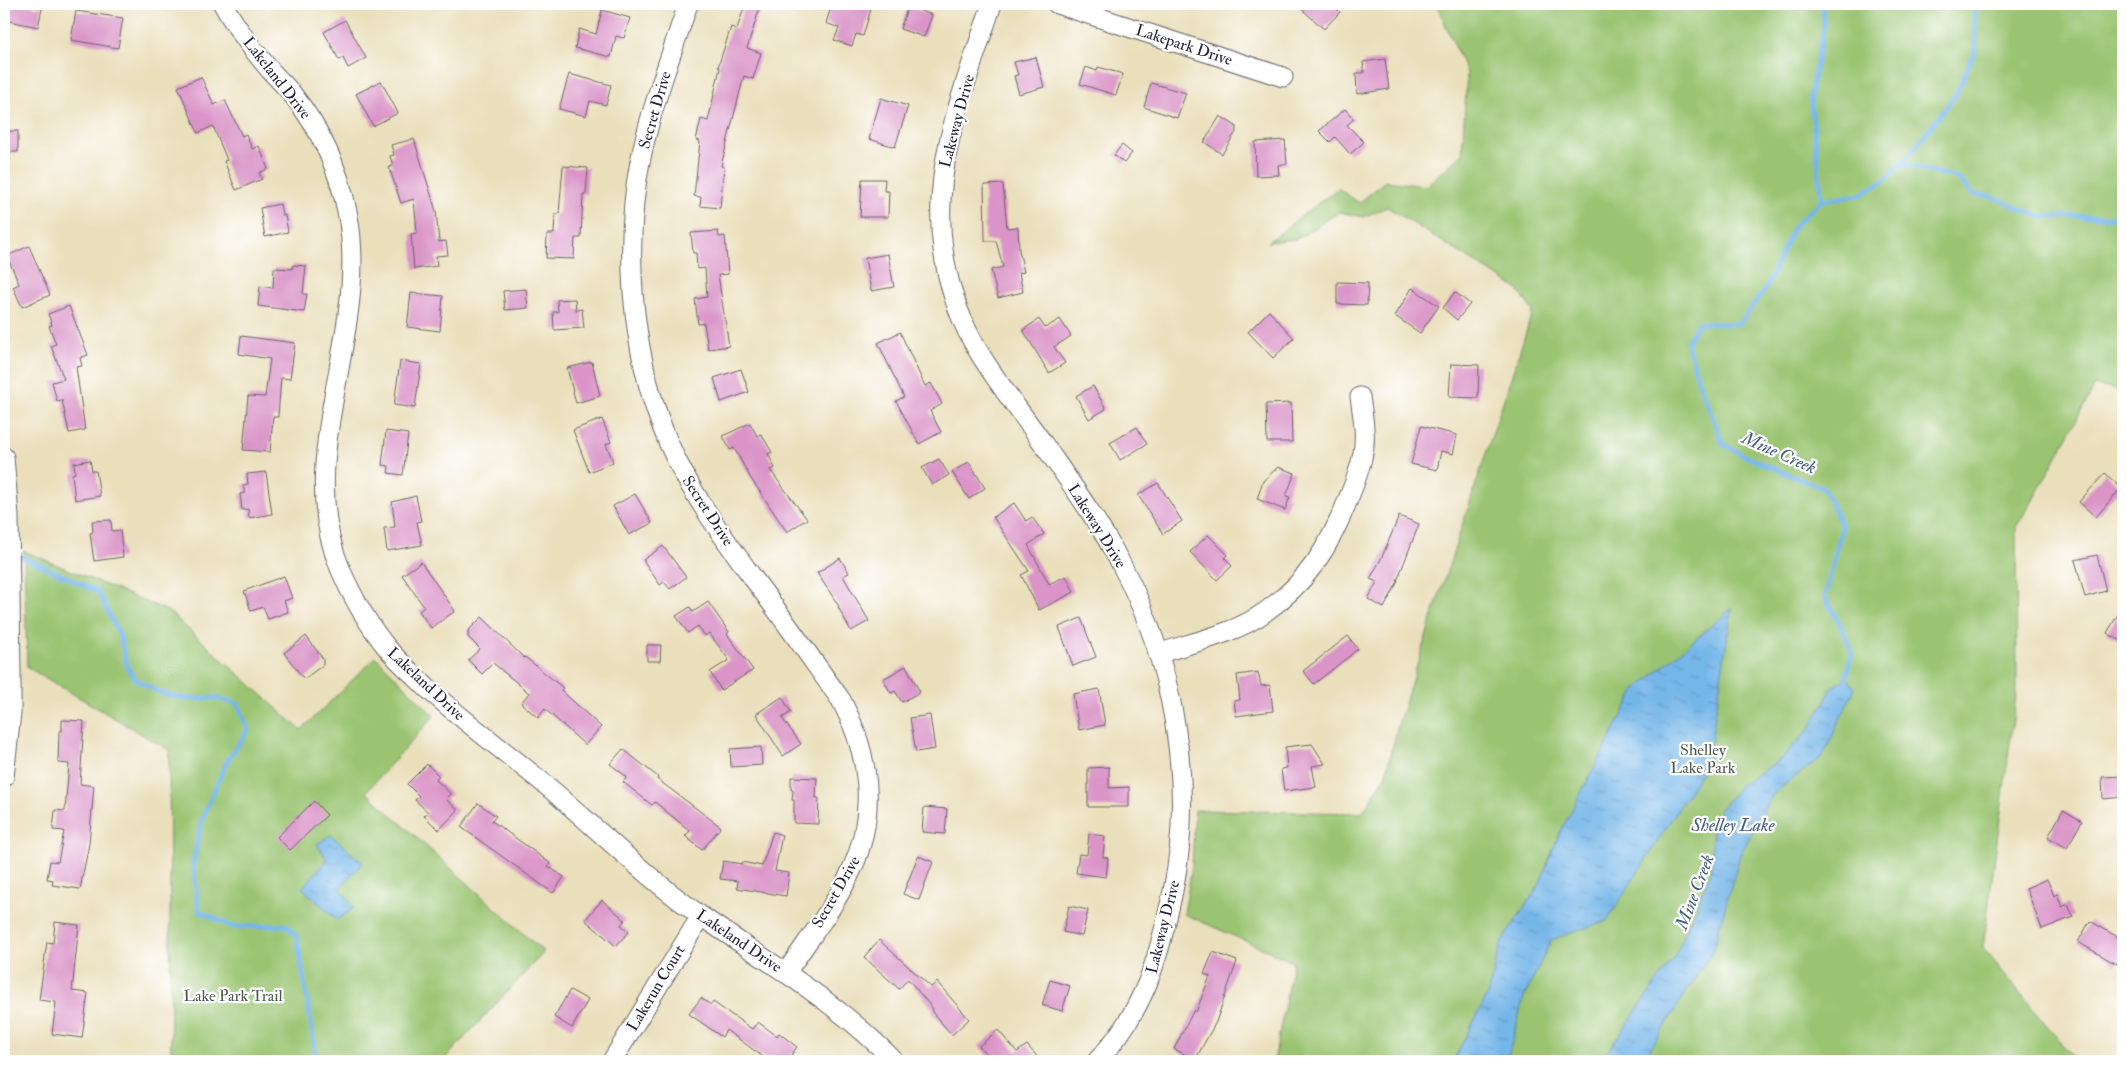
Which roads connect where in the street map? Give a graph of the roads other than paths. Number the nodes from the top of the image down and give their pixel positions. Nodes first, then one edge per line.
1 (223, 4) edge
2 (688, 4) edge
3 (992, 4) edge
4 (1057, 4) edge
5 (1283, 77) dead end
6 (1360, 397) dead end
7 (4, 457) edge
8 (1158, 654) junction
9 (4, 776) edge
10 (700, 916) junction
11 (786, 973) junction
12 (612, 1061) edge
13 (894, 1061) edge
14 (1097, 1061) edge

1 - 10 street, Lakeland Drive
2 - 11 street, Secret Drive
3 - 8 street, Lakeway Drive
4 - 5 street, Lakepark Drive
6 - 8 street
7 - 9 street
8 - 14 street, Lakeway Drive
10 - 11 street, Lakeland Drive
10 - 12 street, Lakerun Court
11 - 13 street, Lakeland Drive

